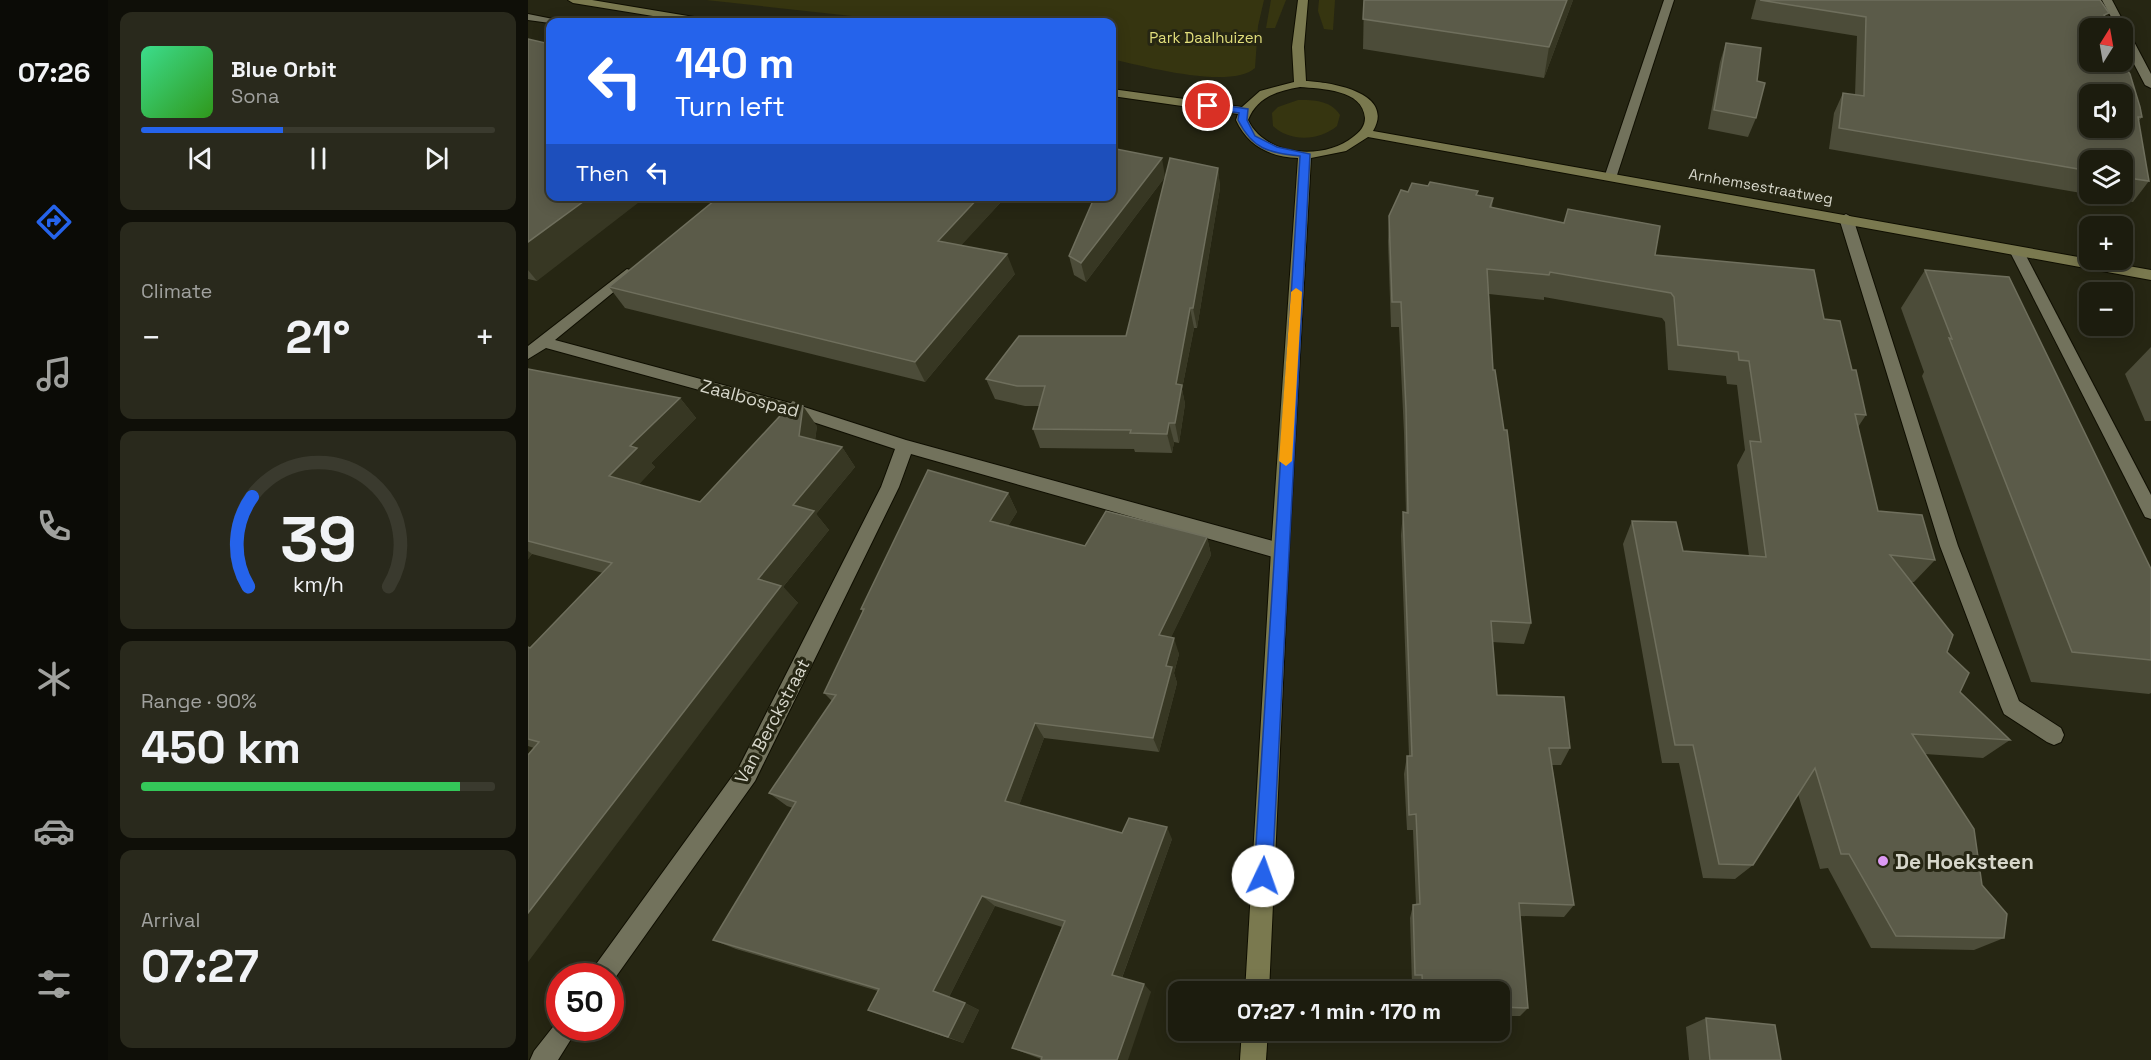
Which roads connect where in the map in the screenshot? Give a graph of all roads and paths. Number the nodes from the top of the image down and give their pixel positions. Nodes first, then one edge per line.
1 (573, 0) edge
2 (1303, 0) edge
3 (1670, 0) edge
4 (2107, 0) edge
5 (528, 17) edge
6 (682, 18) edge
7 (2116, 18) edge
8 (546, 20) edge
9 (2133, 50) edge
10 (1300, 84) junction
11 (2151, 85) edge
12 (1116, 93) edge
13 (1244, 111) junction
14 (1365, 133) junction
15 (1305, 154) junction
16 (1611, 175) junction
17 (1846, 218) junction
18 (2016, 250) junction
19 (639, 264) edge
20 (2151, 275) edge
21 (543, 342) junction
22 (528, 354) edge
23 (905, 446) junction
24 (2151, 512) edge
25 (1280, 551) junction
26 (2055, 735) dead end
27 (612, 963) edge
28 (1258, 981) edge
29 (557, 1041) edge
30 (1254, 1041) edge
31 (543, 1060) edge
32 (1253, 1060) edge

1 - 6 main road
2 - 10 main road
3 - 16 street
4 - 7 street
5 - 8 street
9 - 11 street
10 - 13 main road
10 - 14 main road
12 - 13 main road
13 - 15 main road
14 - 15 main road
14 - 16 main road, Arnhemsestraatweg
15 - 25 main road
16 - 17 main road, Arnhemsestraatweg
17 - 18 main road, Arnhemsestraatweg
17 - 26 street
18 - 20 main road, Arnhemsestraatweg
18 - 24 street
19 - 21 street
21 - 22 street
21 - 23 street, Zaalbospad
23 - 25 street, Zaalbospad
23 - 27 street, Van Berckstraat
25 - 28 main road
29 - 31 street
30 - 32 main road

